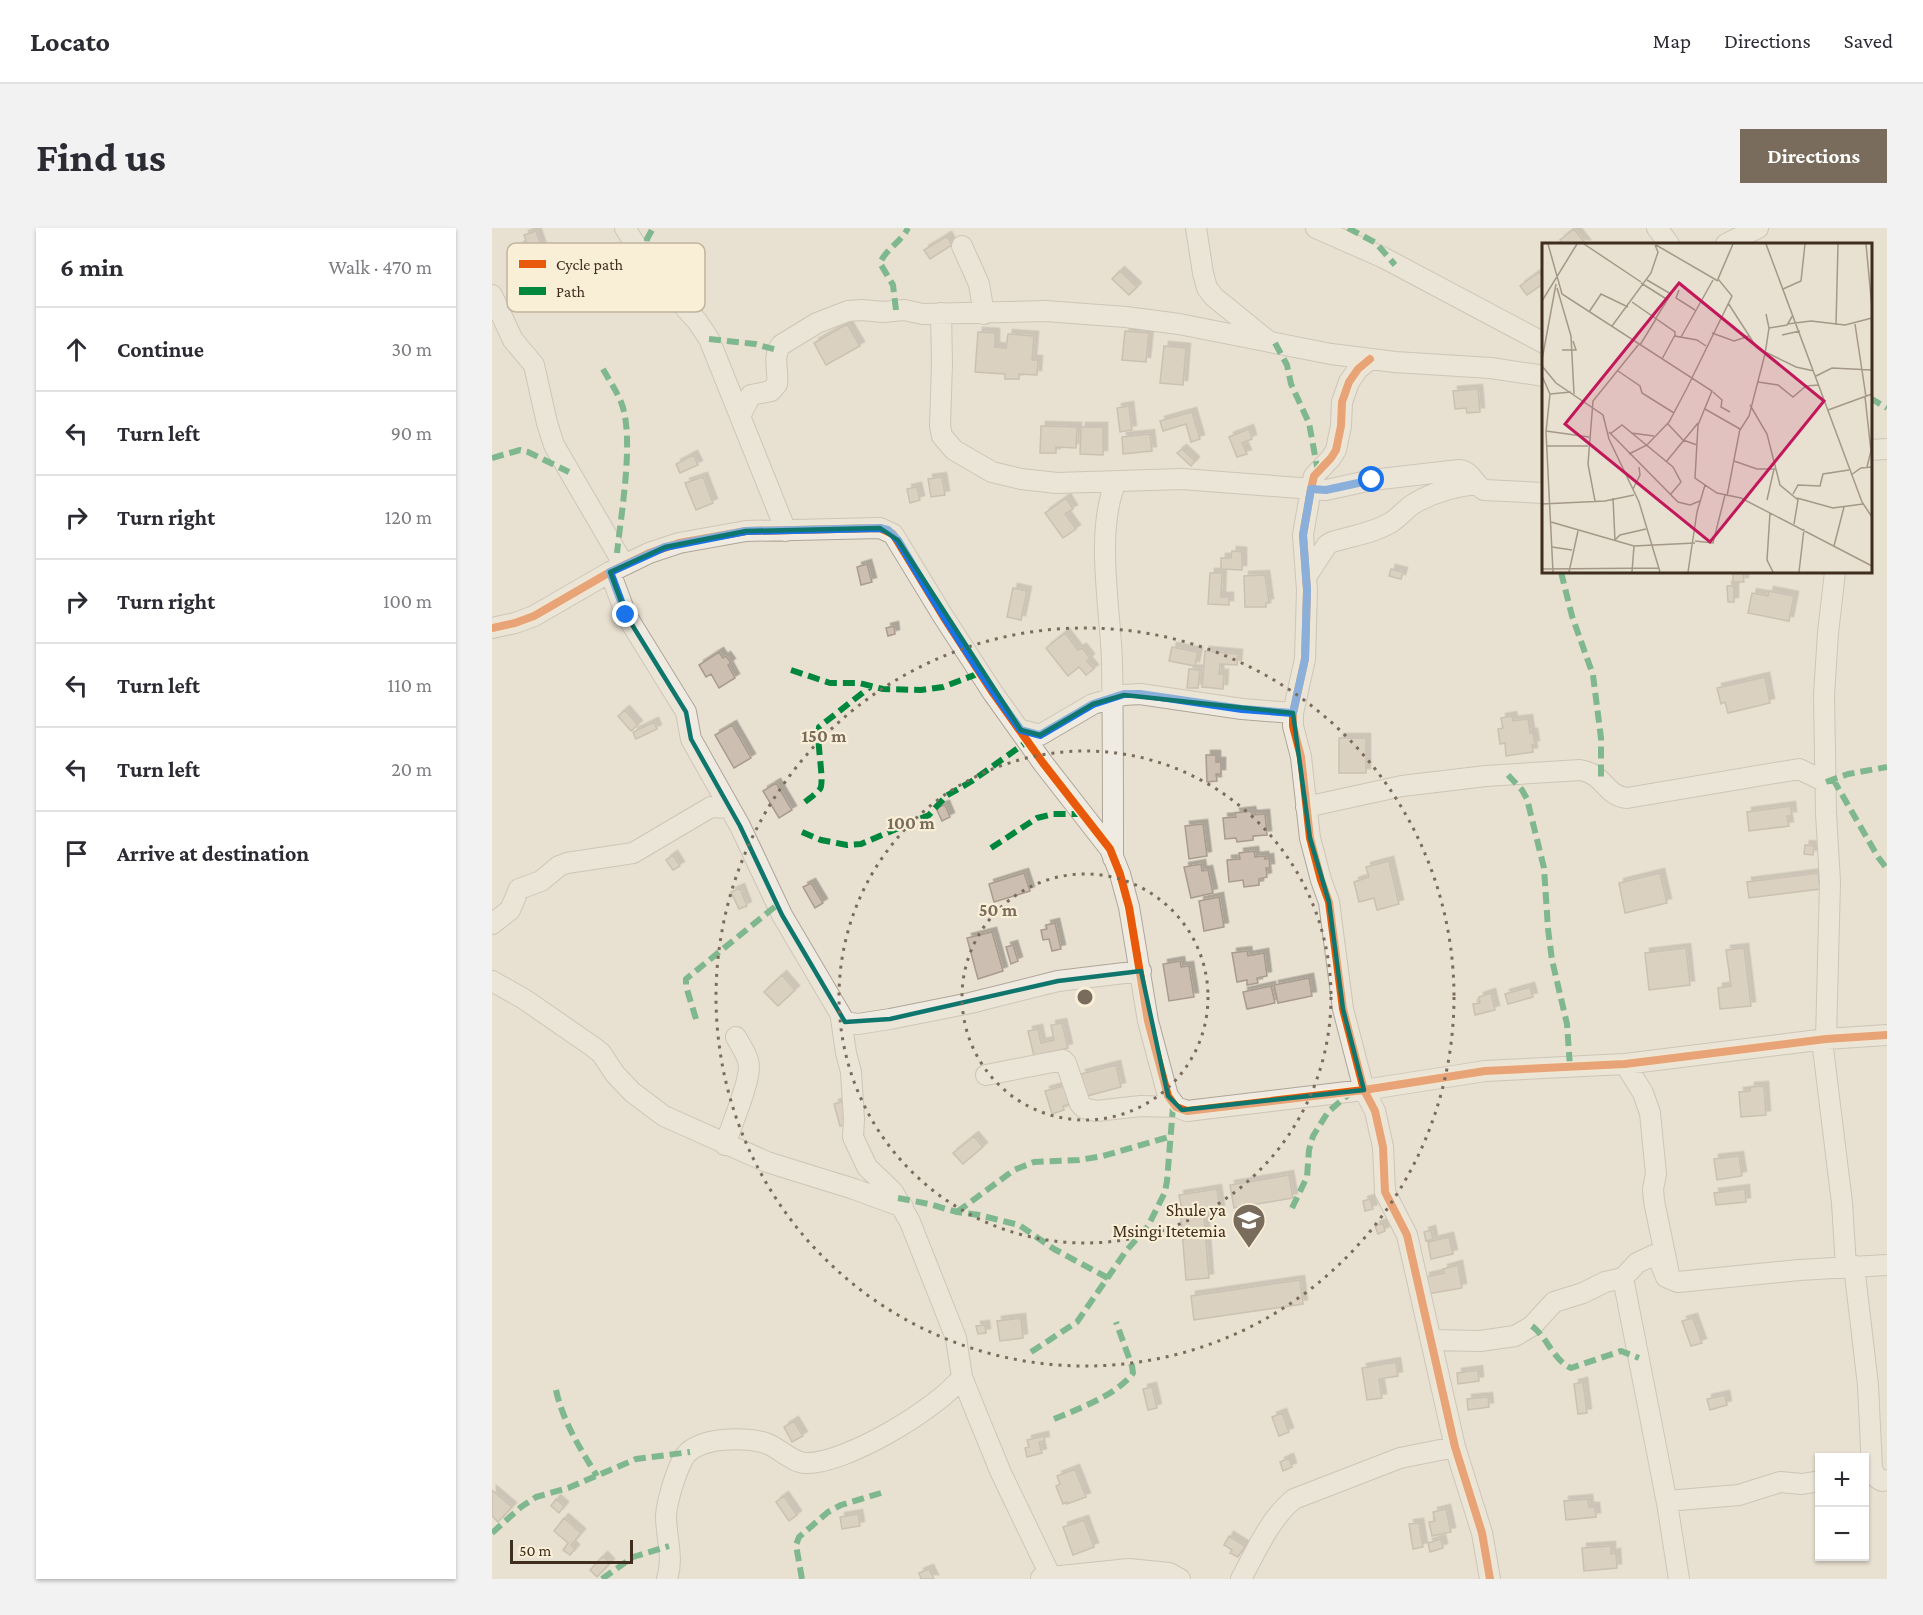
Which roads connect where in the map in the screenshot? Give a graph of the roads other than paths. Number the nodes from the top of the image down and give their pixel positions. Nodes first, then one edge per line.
1 (625, 228) edge
2 (1196, 228) edge
3 (1316, 228) edge
4 (1657, 228) edge
5 (1758, 228) edge
6 (634, 243) edge
7 (1668, 243) edge
8 (1728, 243) edge
9 (962, 246) dead end
10 (492, 295) edge
11 (688, 312) edge
12 (941, 313) junction
13 (984, 314) junction
14 (1269, 342) junction
15 (1542, 342) edge
16 (1370, 359) junction
17 (1542, 376) edge
18 (740, 416) junction
19 (1887, 449) edge
20 (1872, 450) edge
21 (1116, 482) junction
22 (1478, 484) junction
23 (1311, 489) junction
24 (1542, 493) edge
25 (786, 531) junction
26 (617, 568) junction
27 (1835, 573) edge
28 (1306, 577) junction
29 (492, 628) edge
30 (1112, 698) junction
31 (1293, 713) junction
32 (1021, 730) junction
33 (1826, 782) junction
34 (1306, 807) junction
35 (730, 808) junction
36 (1113, 858) junction
37 (492, 924) edge
38 (1141, 971) junction
39 (492, 981) edge
40 (841, 1018) junction
41 (1887, 1035) edge
42 (736, 1037) dead end
43 (1824, 1039) junction
44 (1625, 1064) junction
45 (986, 1075) dead end
46 (1364, 1090) junction
47 (1176, 1107) junction
48 (725, 1144) junction
49 (903, 1207) junction
50 (1887, 1265) edge
51 (1850, 1267) junction
52 (1623, 1278) junction
53 (1669, 1279) junction
54 (1432, 1340) junction
55 (962, 1377) junction
56 (1878, 1427) edge
57 (1455, 1447) junction
58 (1887, 1480) edge
59 (1815, 1483) edge
60 (1666, 1501) junction
61 (1047, 1578) edge
62 (667, 1579) edge
63 (1180, 1579) edge
64 (1241, 1579) edge
65 (1490, 1579) edge
66 (1679, 1579) edge

1 - 6 street
2 - 14 street
3 - 15 street
4 - 7 street
5 - 8 street
9 - 13 street
10 - 26 street
11 - 18 street
12 - 13 street
12 - 18 street
12 - 21 street
13 - 14 street
14 - 16 street
16 - 17 street
16 - 23 street
18 - 25 street
19 - 20 street
21 - 23 street
21 - 30 street
22 - 23 street
22 - 24 street
22 - 28 street
23 - 28 street
25 - 26 street
25 - 32 street
26 - 29 street
26 - 35 street
27 - 33 street
28 - 31 street
30 - 31 street
30 - 32 street
30 - 36 street
31 - 34 street
32 - 36 street
33 - 34 street
33 - 43 street
34 - 46 street
35 - 37 street
35 - 40 street
36 - 38 street
38 - 40 street
38 - 47 street
39 - 48 street
40 - 49 street
41 - 43 street
42 - 48 street
43 - 44 street
43 - 51 street
44 - 46 street
44 - 53 street
45 - 47 street
46 - 47 street
46 - 54 street
48 - 49 street
49 - 55 street
50 - 51 street
51 - 53 street
51 - 56 street
52 - 53 street
52 - 54 street
52 - 60 street
54 - 57 street
55 - 61 street
55 - 62 street
56 - 58 street
57 - 64 street
57 - 65 street
59 - 60 street
60 - 66 street
61 - 63 street

